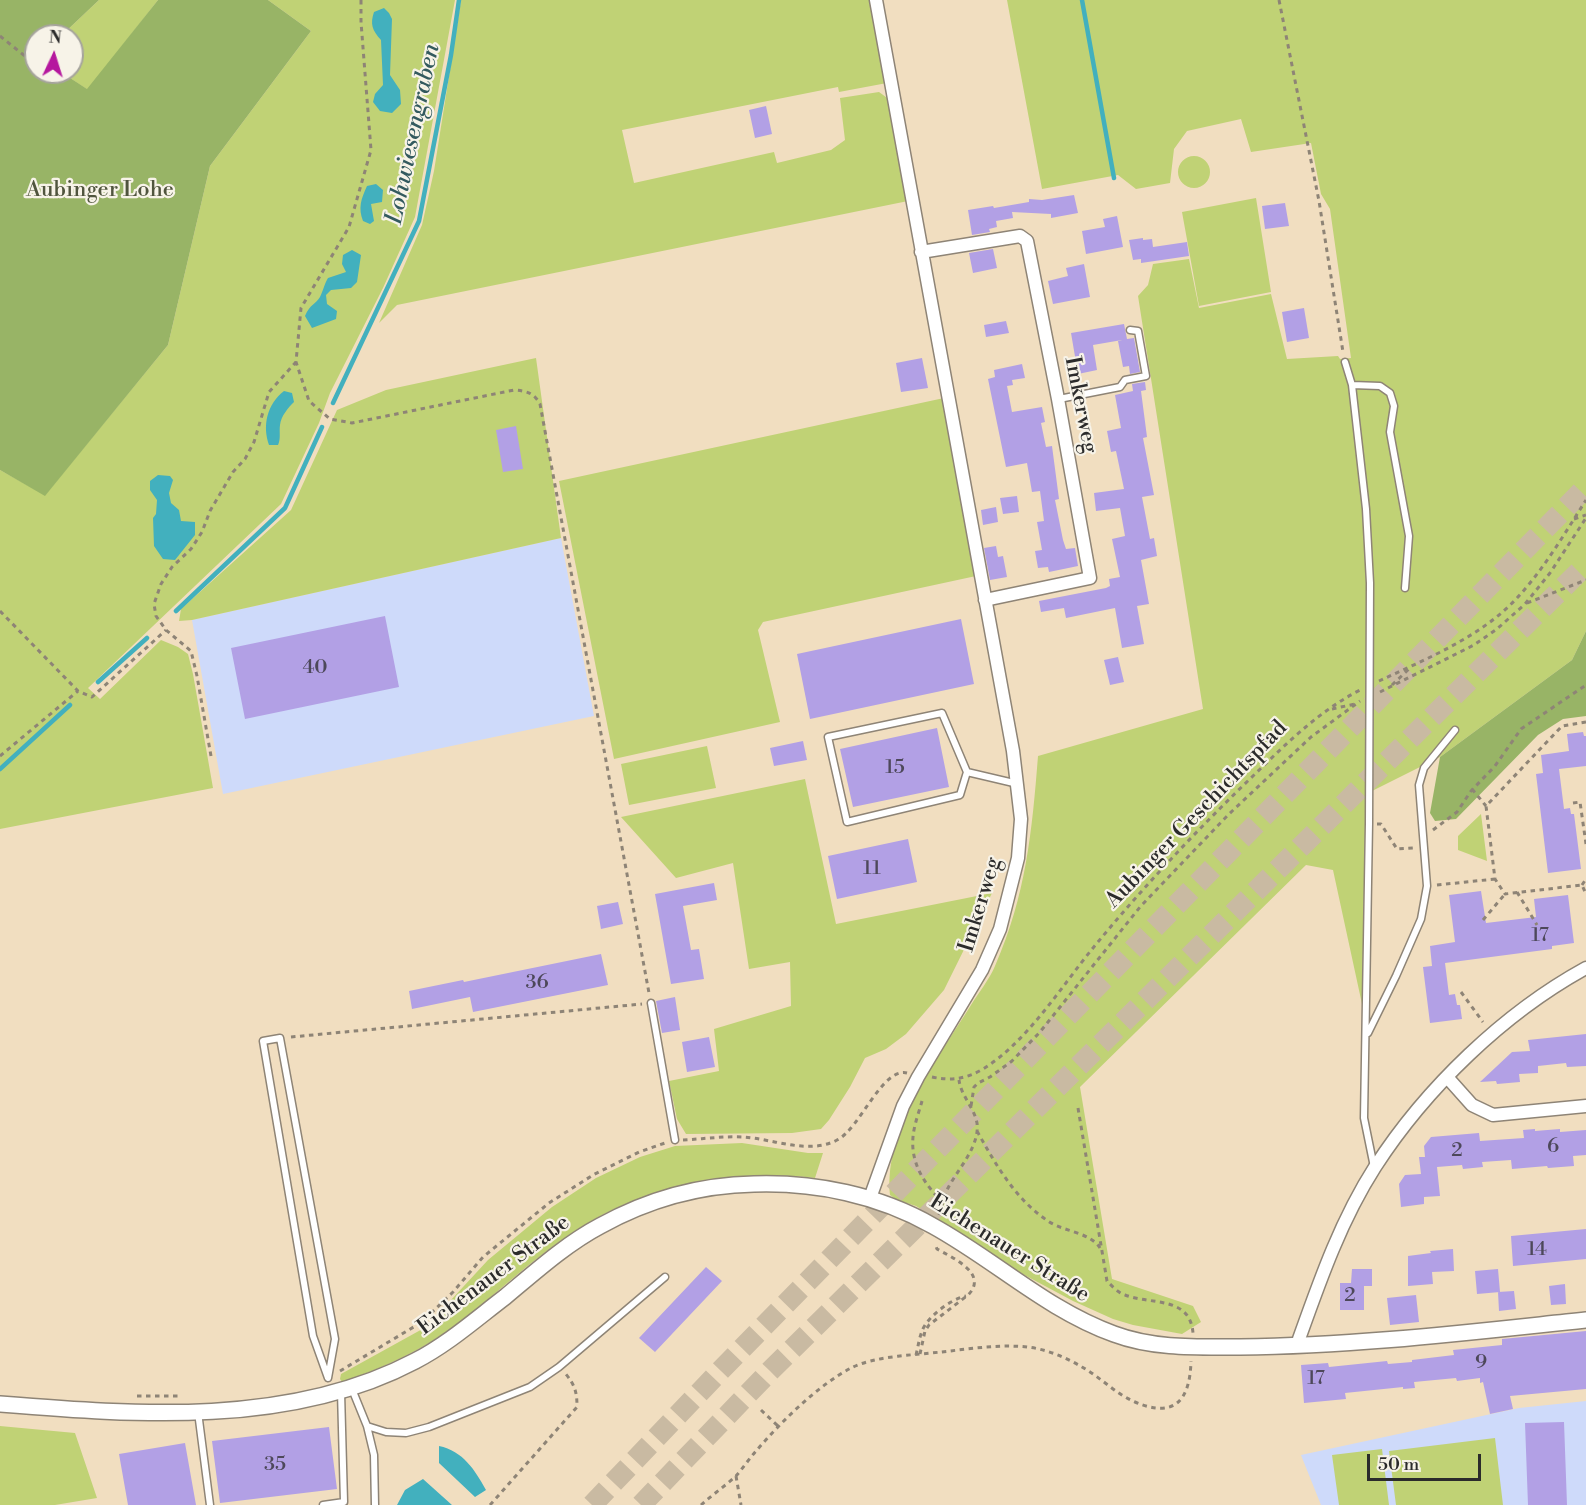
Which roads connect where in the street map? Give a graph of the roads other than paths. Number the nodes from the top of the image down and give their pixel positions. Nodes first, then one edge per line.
1 (876, 0) edge
2 (921, 252) junction
3 (1130, 330) dead end
4 (1345, 363) road end
5 (1352, 385) junction
6 (1058, 399) junction
7 (1405, 588) dead end
8 (985, 600) junction
9 (1455, 730) dead end
10 (967, 772) junction
11 (1018, 784) junction
12 (1586, 968) edge
13 (651, 1003) road end
14 (1366, 1036) junction
15 (1448, 1077) junction
16 (1586, 1106) edge
17 (675, 1140) road end
18 (1375, 1168) junction
19 (870, 1198) junction
20 (665, 1277) dead end
21 (1586, 1320) edge
22 (1299, 1346) junction
23 (328, 1378) junction
24 (342, 1391) junction
25 (0, 1404) edge
26 (198, 1412) junction
27 (367, 1426) junction
28 (210, 1505) edge
29 (323, 1505) edge
30 (375, 1505) edge

1 - 2 street, Imkerweg
2 - 6 street, Imkerweg
2 - 8 street, Imkerweg
3 - 6 lane
4 - 5 lane
5 - 7 lane
5 - 14 lane
6 - 8 street, Imkerweg
8 - 11 street, Imkerweg
9 - 14 lane
10 - 10 lane
10 - 11 lane
11 - 19 street, Imkerweg
12 - 15 street
13 - 17 lane
14 - 18 lane
15 - 16 street
15 - 18 street
18 - 22 street
19 - 22 street, Eichenauer Straße
19 - 24 street, Eichenauer Straße
20 - 27 lane
21 - 22 street, Eichenauer Straße
23 - 23 lane
23 - 24 lane
24 - 26 street, Eichenauer Straße
24 - 27 lane
24 - 29 lane
25 - 26 street, Eichenauer Straße
26 - 28 lane
27 - 30 lane

